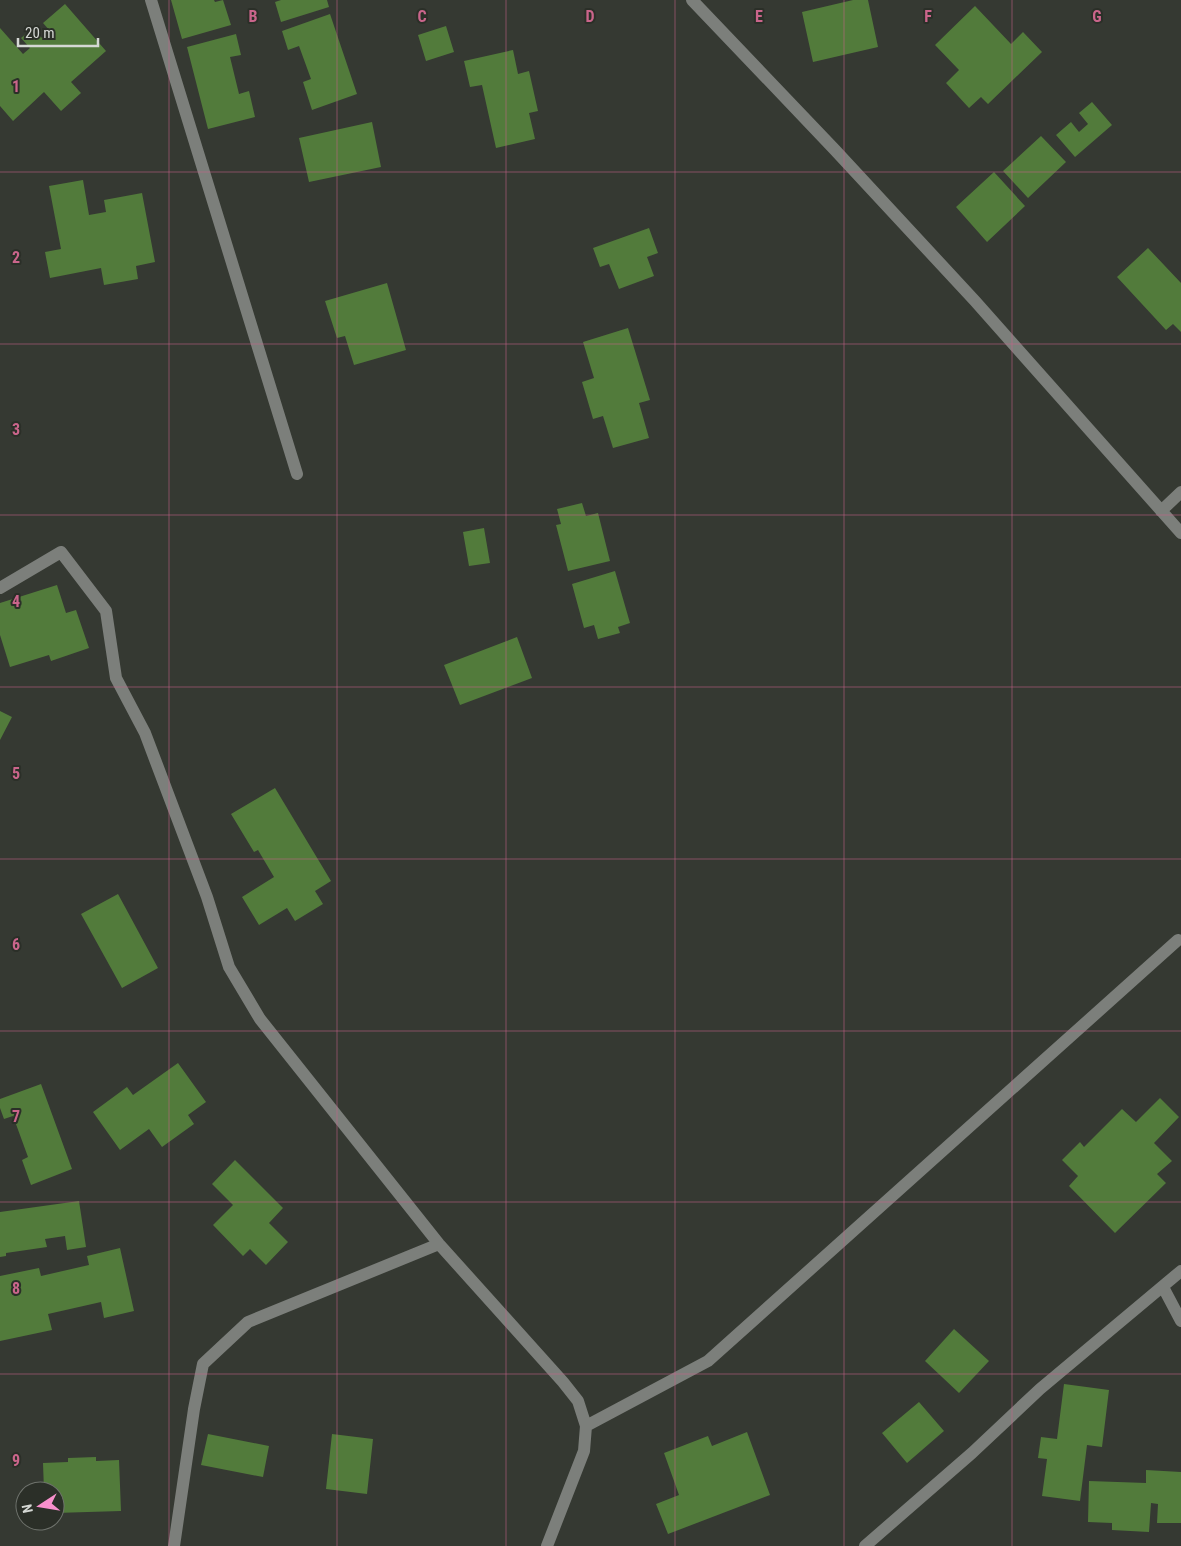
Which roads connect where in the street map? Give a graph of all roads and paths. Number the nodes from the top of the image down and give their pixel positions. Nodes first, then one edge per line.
1 (151, 0) edge
2 (692, 0) edge
3 (297, 474) dead end
4 (1181, 492) edge
5 (1161, 511) junction
6 (1181, 533) edge
7 (0, 588) edge
8 (1180, 940) edge
9 (439, 1244) junction
10 (1181, 1271) edge
11 (1163, 1287) junction
12 (1181, 1321) edge
13 (586, 1426) junction
14 (174, 1546) edge
15 (547, 1546) edge
16 (865, 1546) edge

1 - 3 street
2 - 5 street
4 - 5 street
5 - 6 street
7 - 9 street
8 - 13 street
9 - 13 street
9 - 14 street
10 - 11 street
11 - 12 street
11 - 16 street
13 - 15 street

